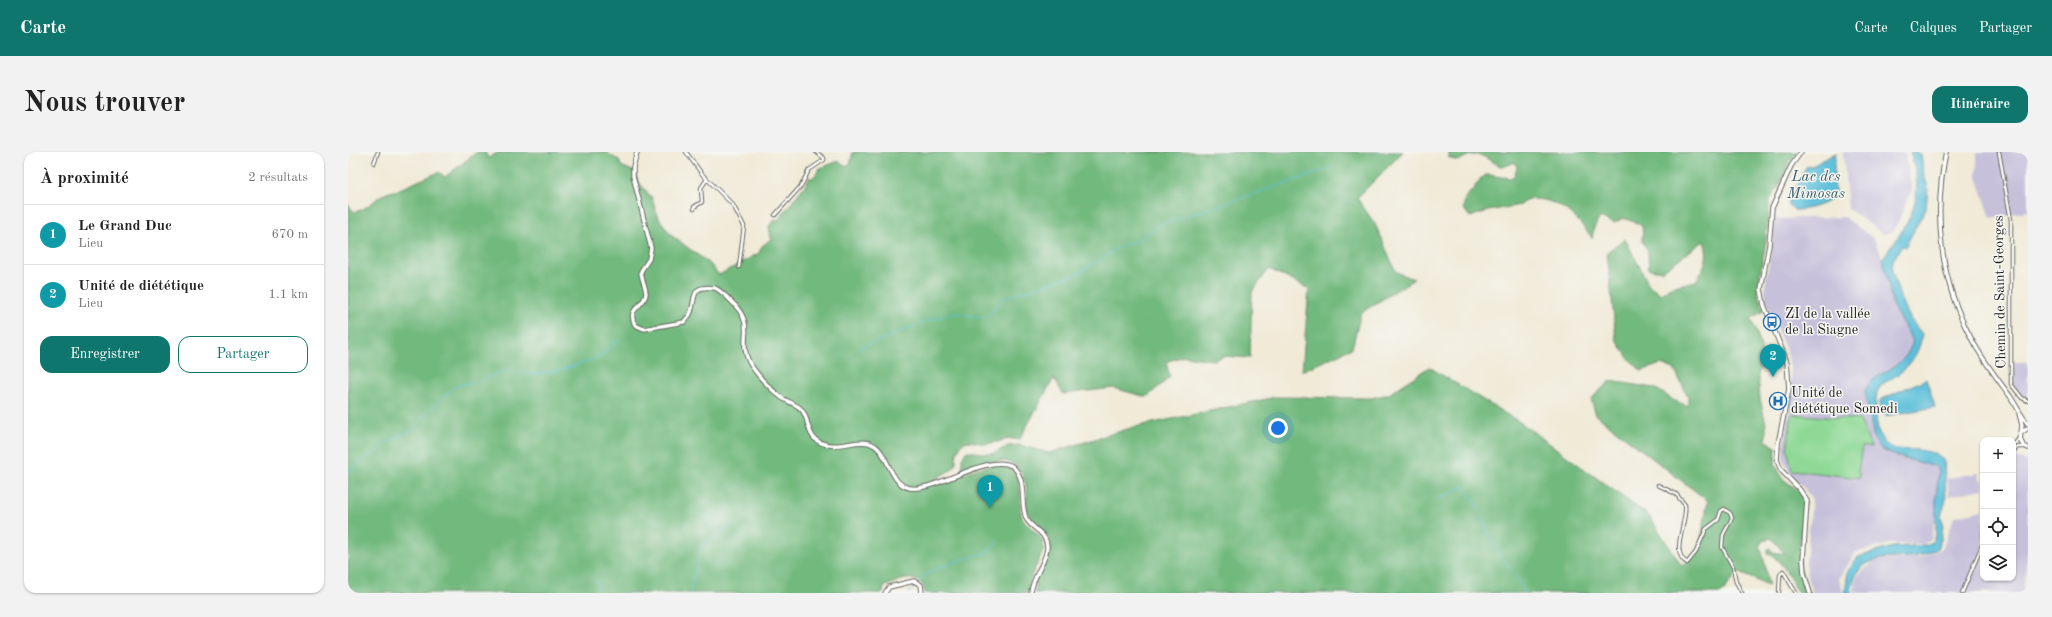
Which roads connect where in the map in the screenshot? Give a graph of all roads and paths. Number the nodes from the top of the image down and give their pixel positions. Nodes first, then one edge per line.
1 (378, 152) edge
2 (637, 152) edge
3 (686, 152) edge
4 (816, 152) edge
5 (1801, 152) edge
6 (1946, 152) edge
7 (1999, 152) edge
8 (374, 163) dead end
9 (707, 179) junction
10 (694, 209) dead end
11 (775, 215) dead end
12 (739, 266) dead end
13 (2028, 401) edge
14 (2016, 406) junction
15 (2028, 424) edge
16 (2028, 428) edge
17 (2021, 435) junction
18 (2016, 442) edge
19 (2027, 447) edge
20 (2016, 449) edge
21 (1658, 485) dead end
22 (1982, 545) edge
23 (885, 593) edge
24 (922, 593) edge
25 (1031, 593) edge
26 (1742, 593) edge
27 (1779, 593) edge
28 (1796, 593) edge
29 (1810, 593) edge
30 (1962, 593) edge

1 - 8 street
2 - 25 street
3 - 9 street
4 - 11 street
5 - 29 street
6 - 14 street
7 - 13 street, Chemin de Saint-Georges
9 - 10 street
9 - 12 street
14 - 15 street
14 - 17 street
16 - 17 street
17 - 18 street
17 - 19 street
19 - 20 street
21 - 26 street
22 - 30 street
23 - 24 street
27 - 28 street

